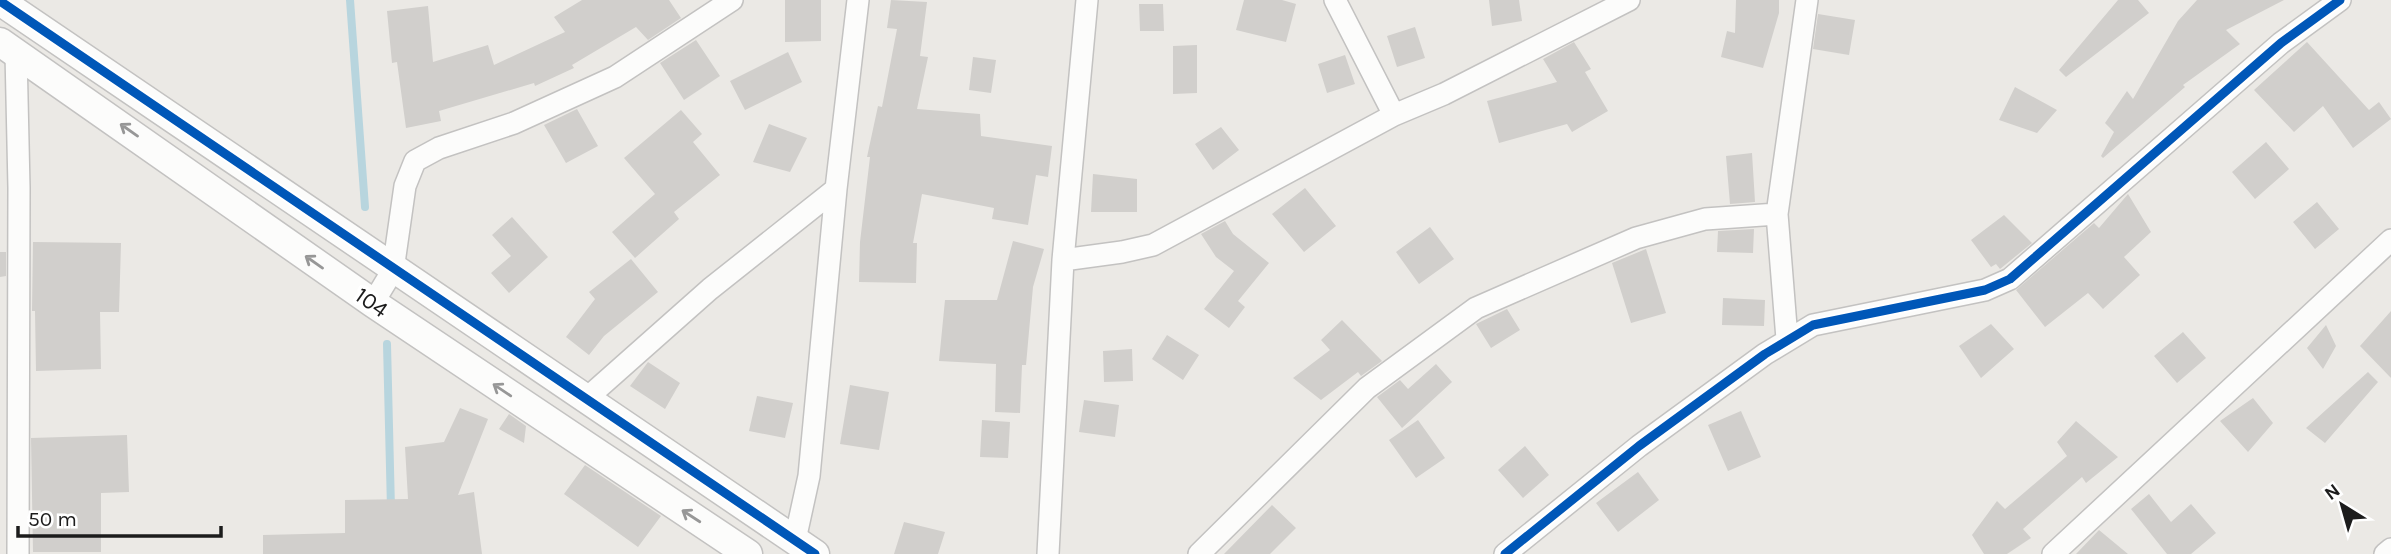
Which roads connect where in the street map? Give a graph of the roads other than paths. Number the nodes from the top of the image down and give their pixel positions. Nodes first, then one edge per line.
1 (732, 0) edge
2 (858, 0) edge
3 (1087, 0) edge
4 (1335, 0) edge
5 (1629, 0) edge
6 (1807, 0) edge
7 (2340, 0) edge
8 (0, 1) edge
9 (8, 47) edge
10 (1394, 115) junction
11 (836, 189) junction
12 (1777, 214) junction
13 (2391, 240) edge
14 (1063, 260) junction
15 (393, 270) junction
16 (373, 303) junction
17 (1787, 339) junction
18 (587, 398) junction
19 (805, 547) edge
20 (2391, 549) edge
21 (18, 554) edge
22 (748, 554) edge
23 (1048, 554) edge
24 (1199, 554) edge
25 (1506, 554) edge
26 (2053, 554) edge
27 (2385, 554) edge

1 - 15 street
2 - 11 street
3 - 14 street
4 - 10 street
5 - 10 street
6 - 12 street
7 - 17 street
8 - 15 street
16 -> 9 street, 104
9 - 21 street
10 - 14 street
11 - 18 street
11 - 19 street
12 - 17 street
12 - 24 street
13 - 26 street
14 - 23 street
15 - 16 street
15 - 18 street
22 -> 16 street, 104
17 - 25 street
18 - 19 street
20 - 27 street

